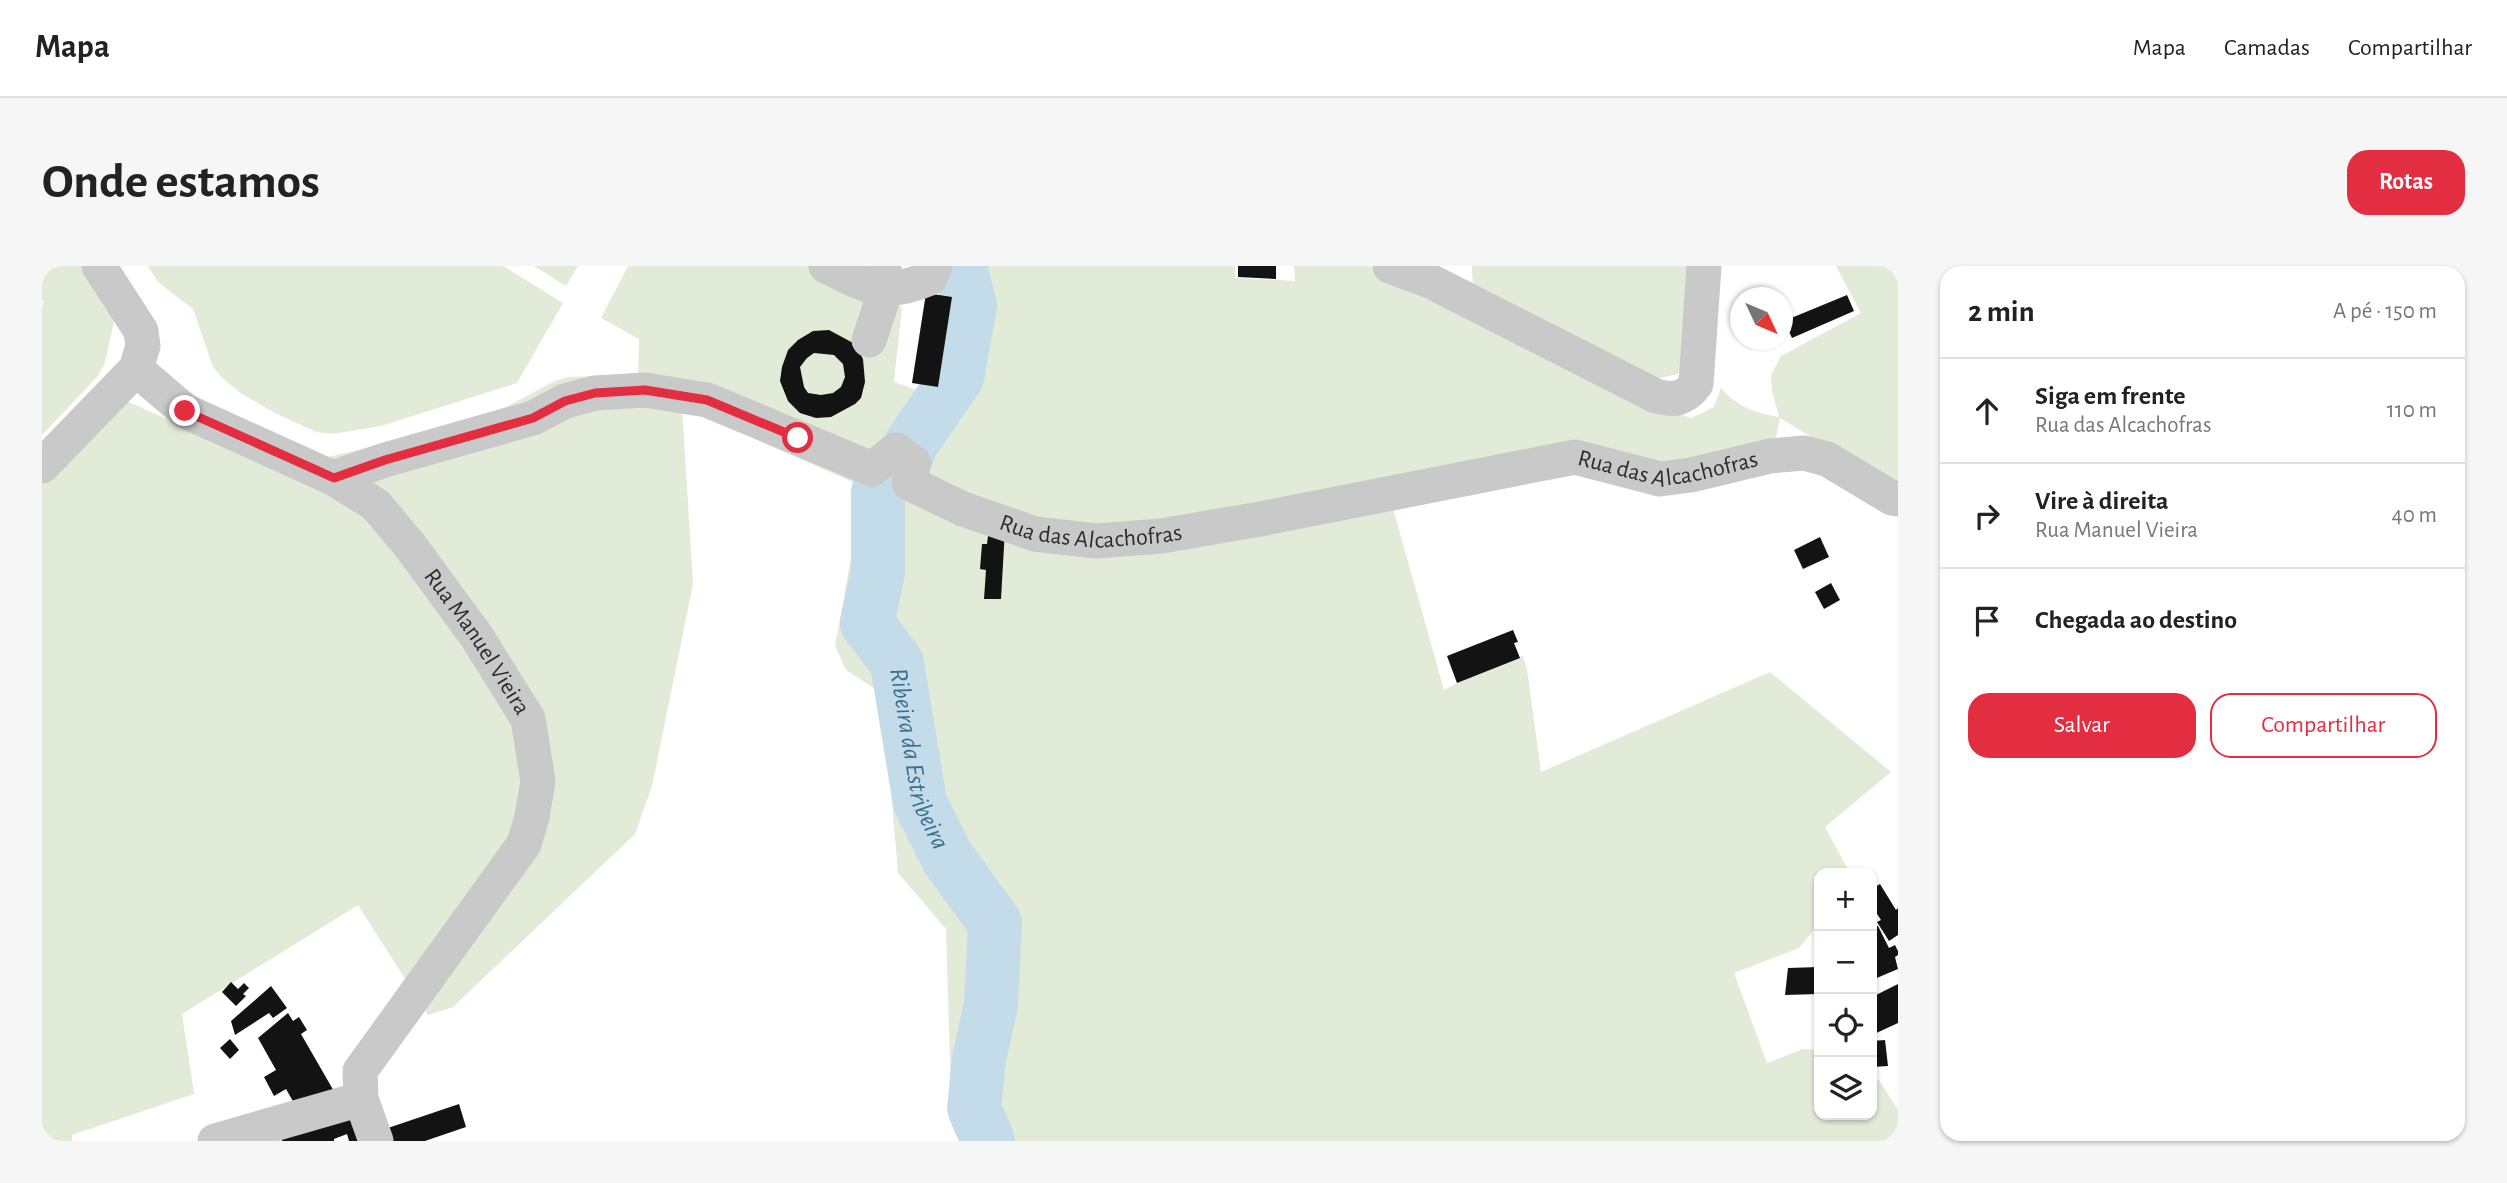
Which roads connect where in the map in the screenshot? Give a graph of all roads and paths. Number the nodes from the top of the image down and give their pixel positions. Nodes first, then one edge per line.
1 (99, 266) edge
2 (826, 266) edge
3 (935, 266) edge
4 (1390, 266) edge
5 (1704, 266) edge
6 (885, 278) edge
7 (869, 340) dead end
8 (136, 369) junction
9 (42, 466) edge
10 (334, 478) junction
11 (1898, 499) edge
12 (361, 1098) junction
13 (215, 1141) edge
14 (376, 1141) edge

1 - 8 street
2 - 6 street
3 - 6 street
4 - 5 street
6 - 7 street
8 - 9 street
8 - 10 street, Rua Manuel Vieira
10 - 11 street, Rua das Alcachofras
10 - 12 street, Rua Manuel Vieira
12 - 13 street
12 - 14 street, Rua Manuel Vieira

